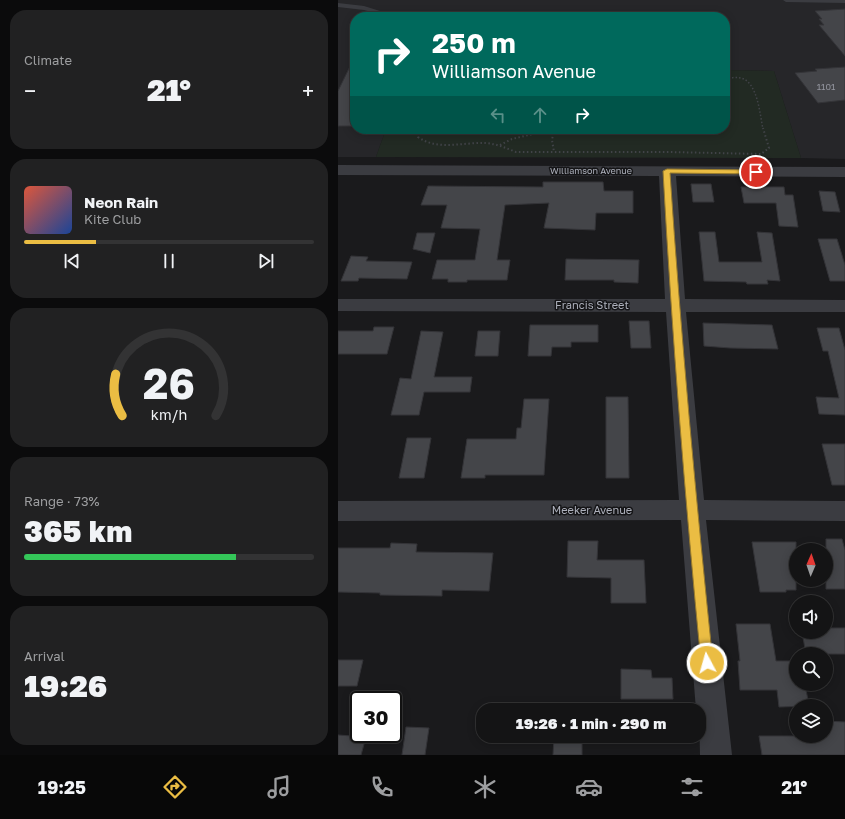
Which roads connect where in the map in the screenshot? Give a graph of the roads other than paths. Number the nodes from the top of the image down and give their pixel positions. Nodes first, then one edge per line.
1 (786, 0) edge
2 (845, 1) edge
3 (338, 5) edge
4 (378, 12) edge
5 (338, 170) edge
6 (667, 171) junction
7 (845, 172) edge
8 (338, 305) edge
9 (674, 305) junction
10 (845, 306) edge
11 (691, 510) junction
12 (338, 511) edge
13 (845, 512) edge
14 (716, 755) edge

1 - 2 lane
3 - 4 lane
5 - 6 street, Williamson Avenue
6 - 7 street, Williamson Avenue
6 - 9 street
8 - 9 street, Francis Street
9 - 10 street, Francis Street
9 - 11 street
11 - 12 street, Meeker Avenue
11 - 13 street, Meeker Avenue
11 - 14 street

